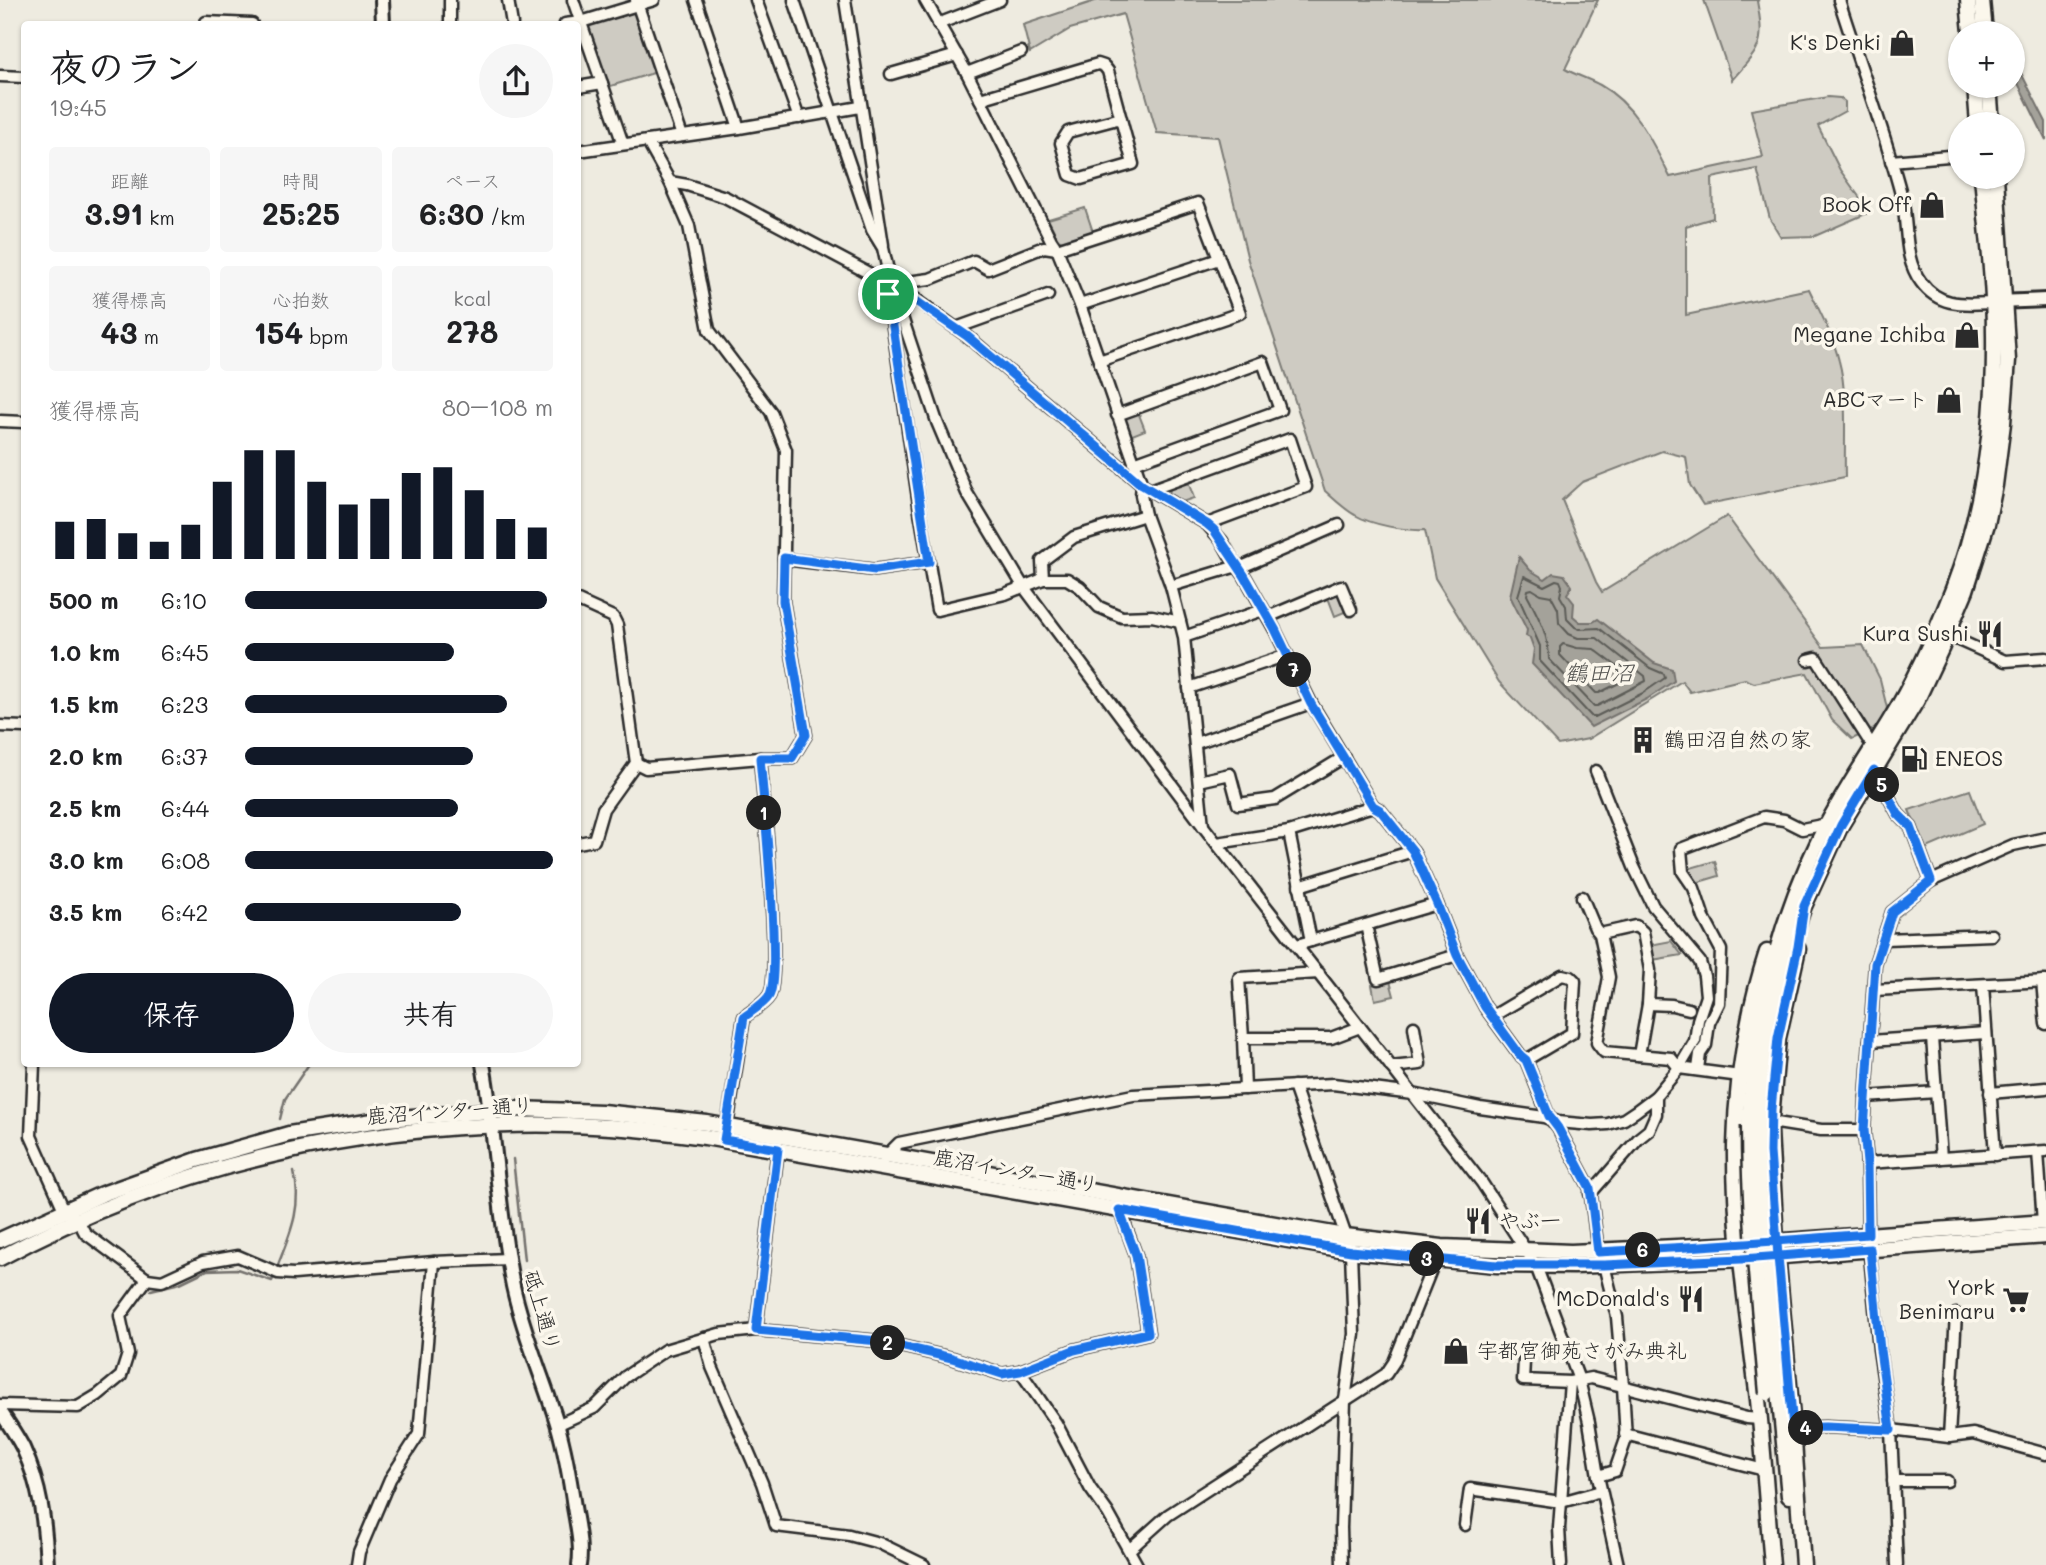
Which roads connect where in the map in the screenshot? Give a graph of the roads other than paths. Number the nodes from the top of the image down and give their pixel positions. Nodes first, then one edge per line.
1 (383, 0) edge
2 (450, 0) edge
3 (508, 0) edge
4 (573, 0) edge
5 (654, 0) edge
6 (696, 0) edge
7 (756, 0) edge
8 (794, 0) edge
9 (845, 0) edge
10 (925, 0) edge
11 (1000, 0) edge
12 (1839, 0) edge
13 (1968, 0) edge
14 (1982, 0) edge
15 (637, 3) edge
16 (383, 21) edge
17 (450, 21) edge
18 (512, 21) edge
19 (580, 21) edge
20 (1970, 21) edge
21 (1984, 21) edge
22 (581, 22) edge
23 (938, 24) junction
24 (581, 25) edge
25 (1021, 52) dead end
26 (957, 55) junction
27 (967, 73) junction
28 (891, 74) dead end
29 (0, 76) edge
30 (21, 77) edge
31 (602, 83) junction
32 (581, 86) edge
33 (980, 99) junction
34 (860, 107) junction
35 (832, 113) junction
36 (799, 118) junction
37 (1121, 118) junction
38 (739, 128) junction
39 (682, 136) junction
40 (647, 141) junction
41 (623, 145) junction
42 (581, 151) edge
43 (1948, 156) edge
44 (1891, 161) junction
45 (670, 182) junction
46 (1984, 189) edge
47 (1996, 189) edge
48 (883, 248) junction
49 (1057, 249) junction
50 (1219, 259) junction
51 (891, 284) junction
52 (1048, 295) dead end
53 (2046, 300) edge
54 (1999, 302) junction
55 (1080, 306) junction
56 (956, 328) junction
57 (1099, 361) junction
58 (1117, 415) junction
59 (0, 421) edge
60 (21, 422) edge
61 (1134, 463) junction
62 (1146, 488) junction
63 (1146, 515) junction
64 (1207, 524) junction
65 (1339, 525) dead end
66 (784, 558) junction
67 (929, 562) junction
68 (1237, 566) junction
69 (1043, 579) junction
70 (1023, 586) junction
71 (1171, 586) junction
72 (581, 602) edge
73 (1351, 610) dead end
74 (1265, 613) junction
75 (1180, 622) junction
76 (1947, 635) junction
77 (1184, 637) junction
78 (1287, 655) junction
79 (2046, 658) edge
80 (1808, 660) dead end
81 (1189, 688) junction
82 (1311, 704) junction
83 (0, 726) edge
84 (21, 727) edge
85 (1196, 743) junction
86 (1873, 747) junction
87 (1343, 757) junction
88 (760, 758) junction
89 (636, 763) junction
90 (1874, 770) junction
91 (1595, 771) dead end
92 (1199, 781) junction
93 (1373, 806) junction
94 (1827, 824) junction
95 (1203, 826) junction
96 (1289, 832) junction
97 (2046, 838) edge
98 (581, 843) edge
99 (1217, 843) junction
100 (1413, 851) junction
101 (1931, 881) junction
102 (1299, 886) junction
103 (1583, 897) dead end
104 (1437, 904) junction
105 (1797, 907) junction
106 (1366, 925) junction
107 (1600, 934) junction
108 (1992, 935) dead end
109 (1885, 939) junction
110 (1311, 941) junction
111 (1297, 945) junction
112 (1457, 955) junction
113 (1319, 973) junction
114 (2044, 981) edge
115 (1983, 985) junction
116 (1874, 990) junction
117 (1648, 1004) junction
118 (1689, 1009) dead end
119 (1493, 1016) junction
120 (2046, 1024) edge
121 (1360, 1027) junction
122 (1414, 1027) dead end
123 (1986, 1034) junction
124 (1243, 1038) junction
125 (1932, 1038) junction
126 (1870, 1041) junction
127 (1639, 1055) junction
128 (1526, 1060) junction
129 (34, 1067) edge
130 (483, 1067) edge
131 (1391, 1067) junction
132 (1679, 1068) junction
133 (1698, 1069) junction
134 (1740, 1076) junction
135 (1294, 1086) junction
136 (2046, 1088) edge
137 (1245, 1089) junction
138 (1936, 1092) junction
139 (1990, 1093) junction
140 (1413, 1094) junction
141 (1656, 1096) junction
142 (1866, 1097) junction
143 (490, 1110) junction
144 (1551, 1119) junction
145 (1760, 1124) junction
146 (492, 1125) junction
147 (1864, 1130) junction
148 (725, 1134) junction
149 (778, 1149) junction
150 (2042, 1152) edge
151 (1994, 1155) junction
152 (1941, 1158) junction
153 (884, 1162) junction
154 (1867, 1163) junction
155 (1590, 1194) junction
156 (1118, 1203) junction
157 (64, 1210) junction
158 (78, 1220) junction
159 (2045, 1227) edge
160 (1345, 1236) junction
161 (0, 1240) edge
162 (1776, 1241) junction
163 (1869, 1242) junction
164 (1351, 1251) junction
165 (1527, 1251) junction
166 (1742, 1251) junction
167 (1778, 1256) junction
168 (0, 1258) edge
169 (1601, 1258) junction
170 (508, 1259) junction
171 (1435, 1260) junction
172 (434, 1262) junction
173 (1536, 1266) junction
174 (147, 1279) junction
175 (1956, 1314) dead end
176 (756, 1330) junction
177 (704, 1338) junction
178 (1524, 1360) dead end
179 (1020, 1371) junction
180 (1574, 1381) junction
181 (1623, 1386) junction
182 (1773, 1391) junction
183 (1345, 1400) junction
184 (0, 1405) edge
185 (0, 1411) edge
186 (1760, 1419) junction
187 (557, 1425) junction
188 (1793, 1428) junction
189 (1891, 1430) junction
190 (1625, 1434) junction
191 (1949, 1437) junction
192 (2046, 1454) edge
193 (1765, 1470) junction
194 (1598, 1476) junction
195 (1893, 1481) junction
196 (1948, 1481) dead end
197 (1601, 1491) junction
198 (1561, 1502) junction
199 (1465, 1525) dead end
200 (1129, 1550) junction
201 (47, 1565) edge
202 (356, 1565) edge
203 (579, 1565) edge
204 (924, 1565) edge
205 (1137, 1565) edge
206 (1342, 1565) edge
207 (1561, 1565) edge
208 (1618, 1565) edge
209 (1772, 1565) edge
210 (1782, 1565) edge
211 (1795, 1565) edge
212 (1803, 1565) edge
213 (1897, 1565) edge

1 - 16 street
2 - 17 street
3 - 18 street
4 - 19 street
5 - 15 street
6 - 38 street
7 - 36 street
8 - 35 street
9 - 34 street
10 - 23 street
11 - 23 street
12 - 44 street
13 - 20 main road
14 - 21 main road
15 - 22 street
15 - 39 street
23 - 26 street
24 - 31 street
25 - 27 street
26 - 27 street
26 - 28 street
27 - 33 street
29 - 30 street
31 - 32 street
31 - 41 street
33 - 37 street
33 - 49 street
34 - 35 street
34 - 48 street
35 - 36 street
35 - 48 street
36 - 38 street
37 - 37 street
38 - 39 street
39 - 40 street
40 - 41 street
40 - 45 street
41 - 42 street
43 - 44 street
44 - 54 street
45 - 51 street
45 - 66 street
46 - 54 main road
47 - 54 main road
48 - 51 street
49 - 50 street
49 - 51 street
49 - 55 street
50 - 55 street
50 - 57 street
51 - 56 street
51 - 67 street
51 - 70 street
52 - 56 street
53 - 54 street
54 - 76 main road
54 - 86 main road
55 - 57 street
56 - 62 street
57 - 58 street
58 - 61 street
58 - 61 street
59 - 60 street
61 - 62 street
62 - 63 street
62 - 64 street
62 - 64 street
63 - 69 street
63 - 71 street
64 - 68 street
65 - 68 street
66 - 67 street
66 - 88 street
67 - 70 street
68 - 71 street
68 - 74 street
69 - 70 street
69 - 75 street
70 - 95 street
71 - 75 street
72 - 89 street
73 - 74 street
74 - 77 street
74 - 78 street
75 - 77 street
76 - 79 street
76 - 90 main road
77 - 81 street
78 - 81 street
78 - 82 street
80 - 86 street
81 - 85 street
82 - 85 street
82 - 87 street
83 - 84 street
85 - 92 street
86 - 94 main road
87 - 92 street
87 - 93 street
88 - 89 street
88 - 148 street
89 - 98 street
90 - 101 street
90 - 105 main road
91 - 132 street
92 - 95 street
93 - 96 street
93 - 100 street
94 - 105 main road
94 - 133 street
95 - 99 street
96 - 99 street
96 - 102 street
97 - 101 street
99 - 111 street
100 - 102 street
100 - 104 street
101 - 109 street
102 - 110 street
103 - 107 street
104 - 106 street
104 - 112 street
105 - 134 main road
105 - 145 main road
106 - 110 street
106 - 112 street
107 - 117 street
107 - 127 street
108 - 109 street
109 - 116 street
110 - 111 street
111 - 113 street
112 - 119 street
113 - 121 street
113 - 124 street
114 - 115 street
114 - 120 street
115 - 116 street
115 - 123 street
116 - 126 street
117 - 118 street
117 - 127 street
119 - 128 street
119 - 128 street
121 - 124 street
121 - 131 street
122 - 131 street
123 - 125 street
123 - 139 street
124 - 137 street
125 - 126 street
125 - 138 street
126 - 142 street
127 - 132 street
128 - 144 street
129 - 157 street
130 - 143 street, 砥上通り
131 - 140 street
132 - 133 street
132 - 141 street
133 - 134 street
134 - 166 main road
135 - 137 street
135 - 140 street
135 - 160 street
136 - 139 street
137 - 153 street
138 - 142 street
138 - 152 street
139 - 151 street
140 - 144 street
140 - 165 street
141 - 144 street
141 - 155 street
142 - 147 street
143 - 146 street, 砥上通り
143 - 148 main road, 鹿沼インター通り
143 - 157 main road, 鹿沼インター通り
144 - 155 street
145 - 147 street
145 - 162 main road
145 - 182 main road, bridge
146 - 148 main road, 鹿沼インター通り
146 - 158 main road, 鹿沼インター通り
146 - 170 street, 砥上通り
147 - 154 street
148 - 149 main road, 鹿沼インター通り
148 - 153 main road, 鹿沼インター通り
149 - 153 main road, 鹿沼インター通り
149 - 176 street
150 - 151 street
150 - 159 street
151 - 152 street
152 - 154 street
153 - 156 main road, 鹿沼インター通り
154 - 163 street
155 - 169 street
156 - 160 main road, 鹿沼インター通り
156 - 164 main road, 鹿沼インター通り
156 - 179 street
157 - 158 street
157 - 161 main road, 鹿沼インター通り
158 - 168 main road, 鹿沼インター通り
158 - 174 street
159 - 163 main road, 鹿沼インター通り
160 - 164 street
160 - 165 main road, 鹿沼インター通り
162 - 163 main road, 鹿沼インター通り
162 - 166 main road, 鹿沼インター通り
162 - 167 main road
163 - 167 main road, 鹿沼インター通り
163 - 189 street
164 - 171 main road, 鹿沼インター通り
164 - 183 street
165 - 169 main road, 鹿沼インター通り
165 - 173 street
166 - 167 main road, 鹿沼インター通り
166 - 169 main road, 鹿沼インター通り
166 - 186 main road
167 - 188 main road
169 - 173 main road, 鹿沼インター通り
169 - 181 street
170 - 172 street
170 - 187 street, 砥上通り
171 - 173 main road, 鹿沼インター通り
171 - 183 street
172 - 174 street
172 - 202 street
173 - 180 street
174 - 184 street
175 - 191 street
176 - 177 street
176 - 179 street
177 - 187 street
177 - 204 street
178 - 180 street
179 - 200 street
180 - 181 street
180 - 194 street
180 - 198 street
181 - 186 street
181 - 190 street
182 - 210 main road
182 - 211 main road
183 - 200 street
183 - 206 street
185 - 201 street
186 - 193 main road
187 - 203 street, 砥上通り
188 - 189 street
188 - 212 main road
189 - 191 street
189 - 195 street
190 - 193 street
190 - 194 street
191 - 192 street
193 - 209 main road
194 - 197 street
195 - 196 street
195 - 213 street
197 - 198 street
197 - 208 street
198 - 199 street
198 - 207 street
200 - 205 street

